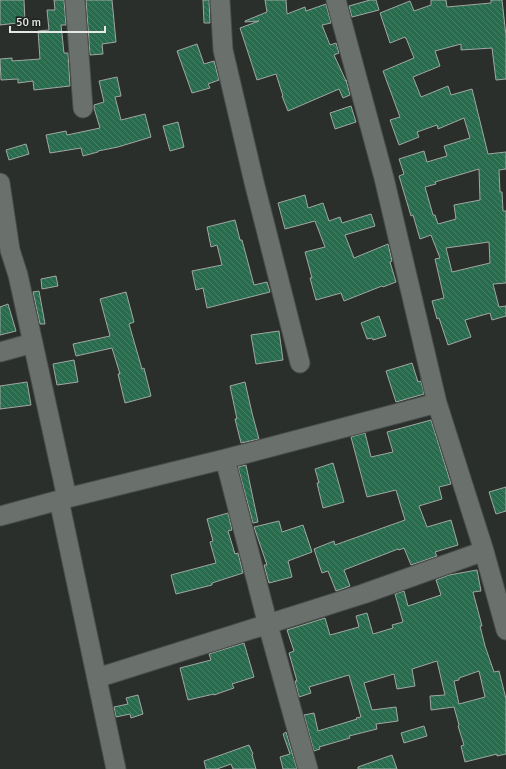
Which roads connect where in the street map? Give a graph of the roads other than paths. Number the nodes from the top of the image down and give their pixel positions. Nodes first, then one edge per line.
1 (75, 0) edge
2 (220, 0) edge
3 (336, 0) edge
4 (83, 108) dead end
5 (0, 183) edge
6 (33, 343) junction
7 (0, 352) edge
8 (300, 363) dead end
9 (437, 402) junction
10 (226, 459) junction
11 (63, 499) junction
12 (0, 516) edge
13 (484, 551) junction
14 (268, 625) junction
15 (506, 630) edge
16 (97, 678) junction
17 (116, 769) edge
18 (308, 769) edge

1 - 4 street
2 - 8 street
3 - 9 street
5 - 6 street
6 - 7 street
6 - 11 street
9 - 10 street
9 - 13 street
10 - 11 street
10 - 14 street
11 - 12 street
11 - 16 street
13 - 14 street
13 - 15 street
14 - 16 street
14 - 18 street
16 - 17 street

